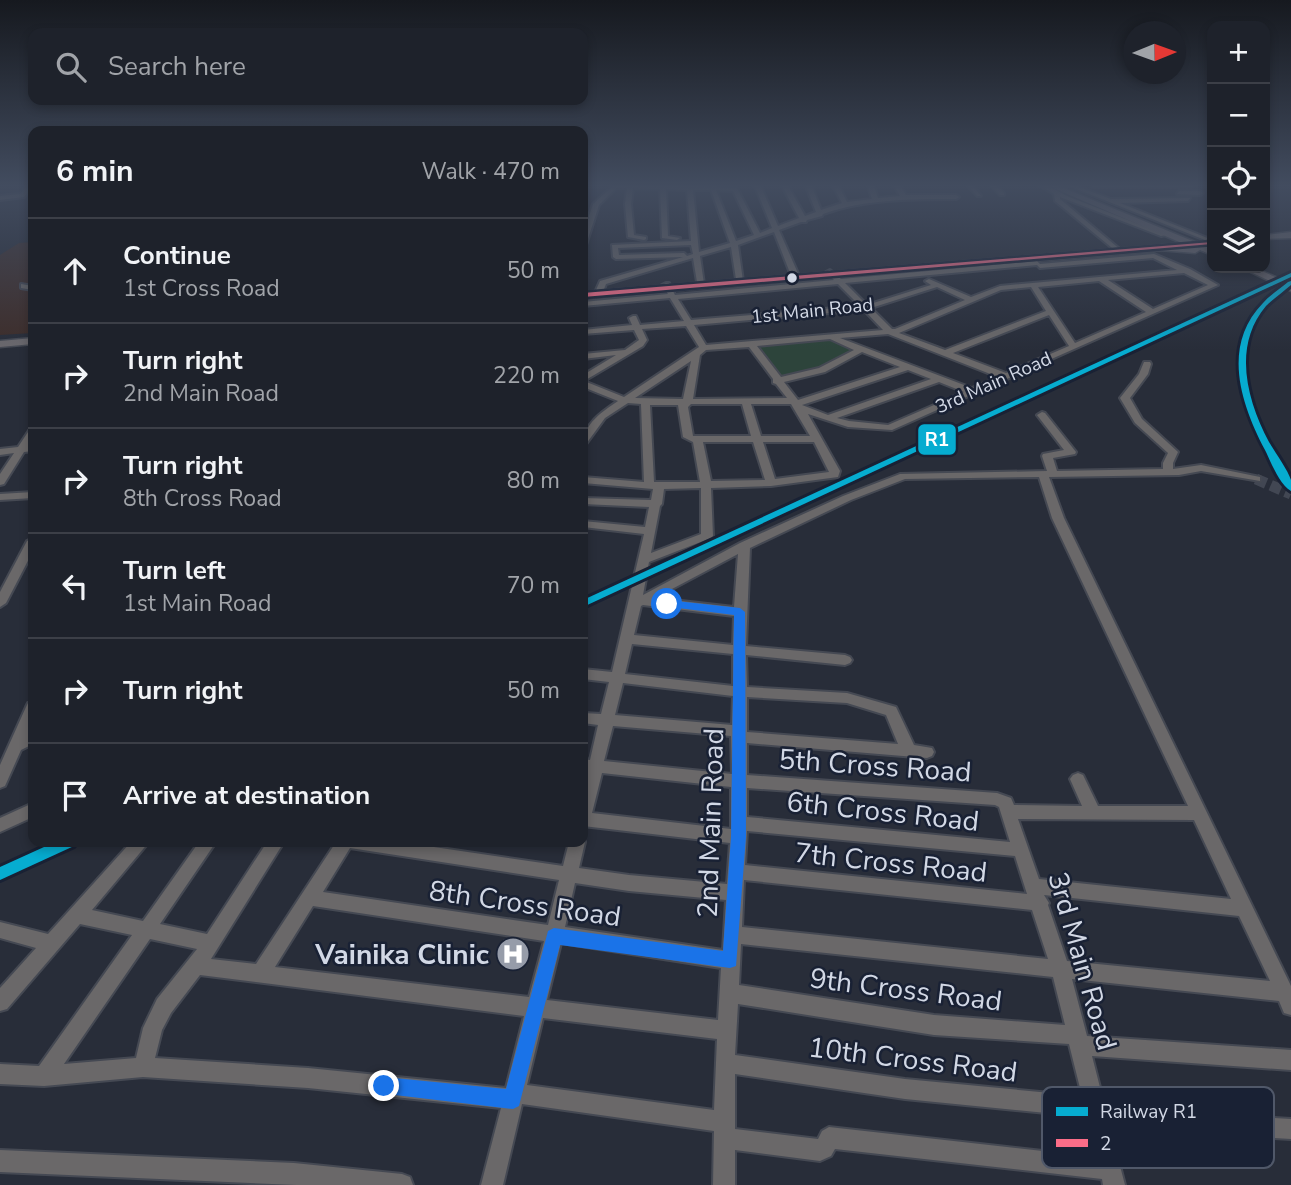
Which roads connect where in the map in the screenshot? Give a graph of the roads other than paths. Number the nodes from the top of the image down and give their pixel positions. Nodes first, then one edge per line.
1 (684, 239) edge
2 (732, 239) edge
3 (748, 239) edge
4 (780, 239) edge
5 (1103, 239) edge
6 (1164, 239) edge
7 (694, 240) junction
8 (734, 244) junction
9 (1207, 244) edge
10 (1160, 246) junction
11 (1117, 250) junction
12 (1130, 250) junction
13 (647, 256) junction
14 (696, 256) junction
15 (1143, 256) junction
16 (1035, 263) junction
17 (662, 266) junction
18 (918, 271) junction
19 (1187, 271) junction
20 (1258, 273) edge
21 (795, 276) junction
22 (834, 276) junction
23 (1098, 278) junction
24 (740, 279) junction
25 (1062, 281) junction
26 (701, 282) junction
27 (1032, 284) junction
28 (934, 286) junction
29 (1291, 288) edge
30 (600, 290) junction
31 (670, 291) junction
32 (588, 292) edge
33 (588, 293) edge
34 (969, 299) junction
35 (588, 303) edge
36 (864, 307) junction
37 (1049, 312) junction
38 (1152, 312) junction
39 (633, 318) dead end
40 (688, 322) junction
41 (637, 327) junction
42 (588, 332) edge
43 (890, 332) junction
44 (831, 337) junction
45 (28, 339) edge
46 (0, 342) edge
47 (751, 344) junction
48 (1073, 346) junction
49 (704, 348) junction
50 (862, 349) junction
51 (628, 352) junction
52 (946, 353) junction
53 (696, 355) junction
54 (588, 356) edge
55 (1147, 364) dead end
56 (909, 367) junction
57 (1007, 377) junction
58 (588, 379) edge
59 (939, 379) junction
60 (776, 381) junction
61 (588, 384) edge
62 (973, 392) junction
63 (624, 400) junction
64 (645, 402) junction
65 (746, 403) junction
66 (685, 404) junction
67 (796, 405) junction
68 (1042, 415) dead end
69 (825, 418) junction
70 (588, 435) edge
71 (28, 439) edge
72 (816, 439) junction
73 (758, 440) junction
74 (698, 441) junction
75 (28, 449) edge
76 (21, 450) junction
77 (0, 452) edge
78 (1168, 472) junction
79 (1048, 475) junction
80 (827, 478) joint
81 (1256, 479) tunnel mouth
82 (588, 480) edge
83 (0, 482) edge
84 (771, 483) junction
85 (654, 485) junction
86 (706, 485) junction
87 (28, 495) edge
88 (0, 497) edge
89 (588, 500) edge
90 (657, 504) junction
91 (588, 525) edge
92 (651, 531) junction
93 (744, 546) junction
94 (28, 559) edge
95 (644, 560) junction
96 (0, 603) edge
97 (639, 603) junction
98 (740, 612) junction
99 (626, 639) junction
100 (740, 652) junction
101 (845, 660) dead end
102 (588, 675) edge
103 (617, 678) junction
104 (741, 692) junction
105 (588, 718) edge
106 (28, 719) edge
107 (606, 720) junction
108 (738, 734) junction
109 (28, 740) edge
110 (16, 746) junction
111 (909, 751) junction
112 (927, 752) dead end
113 (589, 766) edge
114 (1078, 779) dead end
115 (738, 781) junction
116 (0, 782) edge
117 (1003, 806) junction
118 (28, 812) edge
119 (1093, 813) junction
120 (1198, 813) junction
121 (588, 818) edge
122 (0, 825) edge
123 (739, 830) junction
124 (136, 847) edge
125 (204, 847) edge
126 (273, 847) edge
127 (342, 847) edge
128 (388, 847) edge
129 (576, 847) edge
130 (1022, 850) junction
131 (736, 872) junction
132 (570, 873) junction
133 (735, 893) junction
134 (1037, 895) junction
135 (311, 898) junction
136 (1243, 908) junction
137 (75, 915) junction
138 (146, 929) junction
139 (0, 930) edge
140 (733, 934) junction
141 (554, 936) junction
142 (51, 943) junction
143 (210, 943) junction
144 (730, 960) junction
145 (195, 966) junction
146 (1061, 971) junction
147 (261, 973) junction
148 (729, 993) junction
149 (1287, 999) edge
150 (0, 1002) edge
151 (536, 1006) junction
152 (727, 1031) junction
153 (1077, 1040) junction
154 (1291, 1060) edge
155 (725, 1063) junction
156 (143, 1067) junction
157 (0, 1074) edge
158 (44, 1076) junction
159 (1089, 1087) edge
160 (513, 1096) junction
161 (1042, 1105) edge
162 (724, 1130) junction
163 (0, 1161) edge
164 (1115, 1181) edge
165 (402, 1185) edge
166 (492, 1185) edge
167 (724, 1185) edge

1 - 7 street
2 - 8 street
3 - 8 street
4 - 21 street, 1st Main Road
5 - 11 street
6 - 10 highway
7 - 13 street
7 - 14 street
8 - 14 street
8 - 24 street
9 - 10 highway
9 - 10 main road
10 - 11 main road
10 - 12 main road
11 - 12 main road
11 - 16 main road
11 - 22 main road
12 - 15 street
13 - 14 street
13 - 17 street
14 - 17 street
14 - 26 street
15 - 16 street
15 - 19 street
16 - 18 main road
16 - 25 street
17 - 30 street
18 - 22 main road
18 - 28 street
19 - 23 street
19 - 38 street
20 - 29 highway
21 - 22 main road
21 - 24 main road
21 - 31 main road
22 - 31 street
22 - 36 street
23 - 25 street
23 - 38 street
24 - 26 main road
25 - 27 street
26 - 31 main road
27 - 34 street
27 - 37 street, 3rd Main Road
28 - 34 street
28 - 36 street, 1st Main Road
30 - 31 main road
30 - 32 main road
31 - 33 main road
31 - 35 street
31 - 40 street
34 - 43 street
36 - 40 street, 1st Main Road
36 - 43 street
37 - 48 street, 3rd Main Road
37 - 52 street
38 - 48 street
39 - 41 street
40 - 41 street, 1st Main Road
40 - 49 street
41 - 42 street, 1st Main Road
41 - 51 street
43 - 44 street
43 - 52 street
44 - 47 street
44 - 50 street
45 - 46 main road
47 - 49 street
47 - 60 street
48 - 57 street, 3rd Main Road
49 - 53 street
50 - 56 street
50 - 60 street
51 - 54 street
51 - 58 street
52 - 57 street
53 - 63 street
53 - 66 street
55 - 78 street
56 - 59 street
56 - 67 street
57 - 62 street, 3rd Main Road
59 - 62 street
59 - 69 street
60 - 67 street
61 - 63 street
62 - 69 street, 3rd Main Road
63 - 64 street
63 - 70 street
64 - 66 street
64 - 85 street
65 - 66 street
65 - 67 street
65 - 73 street
66 - 74 street
67 - 69 street, 3rd Main Road
67 - 72 street
68 - 79 street
71 - 76 street
72 - 73 street
72 - 80 street
73 - 74 street
73 - 84 street
74 - 86 street
75 - 76 street
76 - 77 street
76 - 83 street
78 - 79 street
78 - 81 street
79 - 93 street
79 - 120 street
80 - 84 street
82 - 85 street
84 - 86 street
85 - 86 street
85 - 90 street
86 - 95 street
87 - 88 street
89 - 90 street
90 - 92 street
91 - 92 street
92 - 95 street
93 - 97 street
93 - 98 street, 2nd Main Road
94 - 96 street
95 - 97 street
97 - 98 street
97 - 99 street
98 - 100 street, 2nd Main Road
99 - 100 street
99 - 103 street
100 - 101 street
100 - 104 street, 2nd Main Road
102 - 103 street
103 - 104 street
103 - 107 street
104 - 108 street, 2nd Main Road
104 - 111 street
105 - 107 street
106 - 110 street
107 - 108 street
107 - 113 street
108 - 111 street
108 - 115 street, 2nd Main Road
109 - 110 street
110 - 116 street
111 - 112 street
113 - 115 street, 5th Cross Road
114 - 119 street
115 - 117 street, 5th Cross Road
115 - 123 street, 2nd Main Road
117 - 119 street, 5th Cross Road
117 - 130 street, 3rd Main Road
118 - 122 street
119 - 120 street, 5th Cross Road
120 - 136 street
121 - 123 street, 6th Cross Road
123 - 130 street, 6th Cross Road
123 - 131 street, 2nd Main Road
124 - 137 street
125 - 138 street
126 - 143 street
127 - 135 street
128 - 132 street
129 - 132 street
130 - 134 street, 3rd Main Road
131 - 133 street, 2nd Main Road
131 - 134 street, 7th Cross Road
132 - 133 street
132 - 141 street
133 - 140 street, 2nd Main Road
134 - 136 street
134 - 146 street, 3rd Main Road
135 - 141 street, 8th Cross Road
135 - 147 street
136 - 149 street
137 - 138 street
137 - 142 street
138 - 143 street
138 - 158 street
139 - 142 street
140 - 144 street, 2nd Main Road
140 - 146 street
141 - 144 street, 8th Cross Road
141 - 151 street
142 - 150 street
143 - 145 street
144 - 148 street, 2nd Main Road
145 - 147 street
145 - 156 street
146 - 149 street
146 - 153 street, 3rd Main Road
147 - 151 street
148 - 152 street, 2nd Main Road
148 - 153 street, 9th Cross Road
151 - 152 street
151 - 160 street
152 - 155 street, 2nd Main Road
153 - 154 street, 9th Cross Road
153 - 159 street, 3rd Main Road
155 - 161 street, 10th Cross Road
155 - 162 street, 2nd Main Road
156 - 158 street
156 - 160 street
157 - 158 street
160 - 162 street
160 - 166 street
162 - 164 street
162 - 167 street, 2nd Main Road
163 - 165 street

